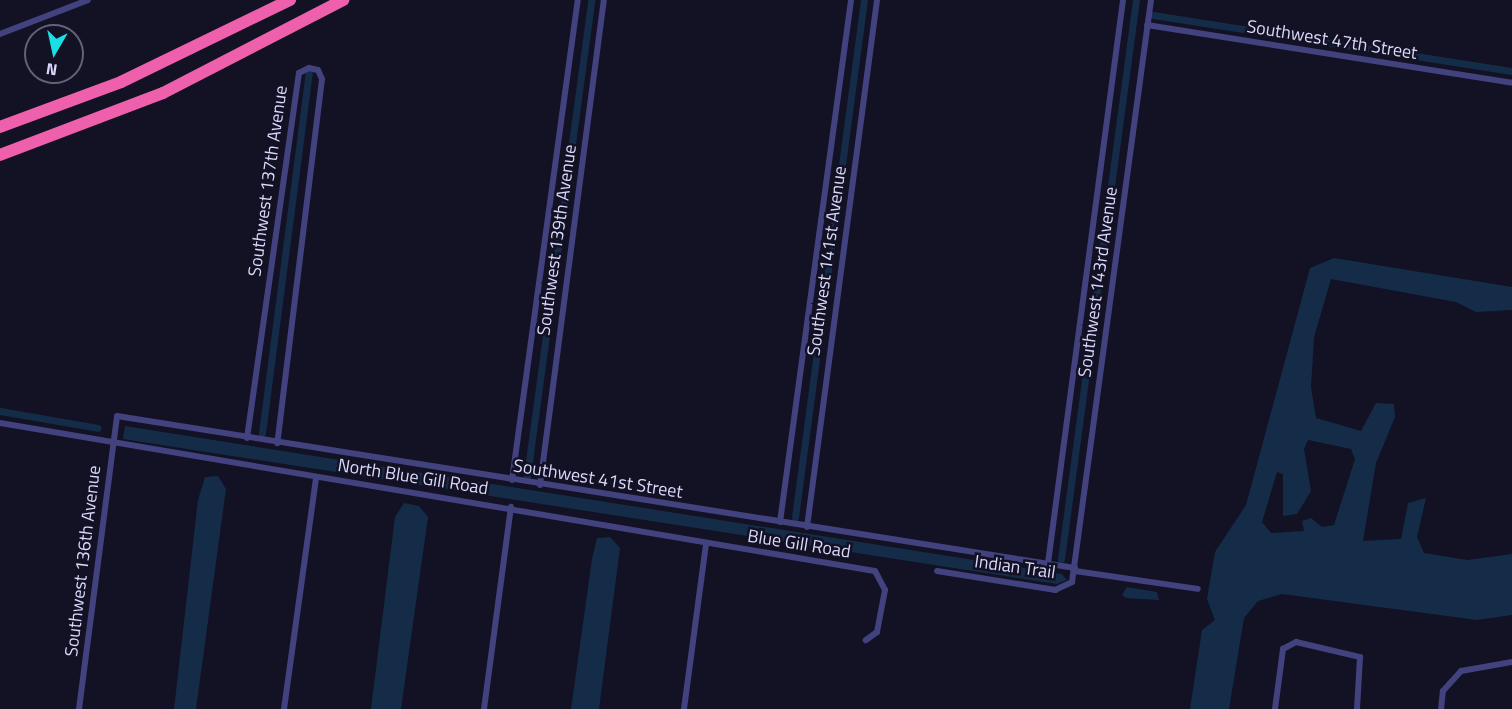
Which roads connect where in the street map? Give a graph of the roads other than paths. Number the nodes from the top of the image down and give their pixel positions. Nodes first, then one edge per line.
1 (88, 0) edge
2 (290, 0) edge
3 (344, 0) edge
4 (578, 0) edge
5 (604, 0) edge
6 (851, 0) edge
7 (877, 0) edge
8 (1123, 0) edge
9 (1151, 0) edge
10 (1147, 25) junction
11 (0, 34) edge
12 (1512, 82) edge
13 (0, 127) edge
14 (0, 154) edge
15 (117, 416) joint
16 (0, 423) edge
17 (247, 438) junction
18 (114, 443) junction
19 (277, 443) junction
20 (316, 477) junction
21 (512, 480) junction
22 (540, 485) junction
23 (511, 507) junction
24 (780, 522) junction
25 (807, 527) junction
26 (706, 544) junction
27 (1048, 563) junction
28 (1075, 570) junction
29 (937, 571) dead end
30 (1198, 589) dead end
31 (866, 640) dead end
32 (1512, 662) edge
33 (79, 709) edge
34 (284, 709) edge
35 (484, 709) edge
36 (684, 709) edge
37 (1275, 709) edge
38 (1357, 709) edge
39 (1441, 709) edge

1 - 11 street
2 - 13 highway
3 - 14 highway
4 - 21 street, Southwest 139th Avenue
5 - 22 street, Southwest 139th Avenue
6 - 24 street, Southwest 141st Avenue
7 - 25 street, Southwest 141st Avenue
8 - 27 street, Southwest 143rd Avenue
9 - 10 street, Southwest 143rd Avenue
10 - 12 street, Southwest 47th Street
10 - 28 street, Southwest 143rd Avenue
15 - 17 street, Southwest 41st Street
15 - 18 street, Southwest 136th Avenue
16 - 18 street, North Blue Gill Road
17 - 19 street, Southwest 41st Street
17 - 19 street, Southwest 137th Avenue
18 - 20 street, North Blue Gill Road
18 - 33 street, Southwest 136th Avenue
19 - 21 street, Southwest 41st Street
20 - 23 street, North Blue Gill Road
20 - 34 street
21 - 22 street, Southwest 41st Street
22 - 24 street, Southwest 41st Street
23 - 26 street, North Blue Gill Road
23 - 35 street
24 - 25 street, Southwest 41st Street
25 - 27 street, Southwest 41st Street
26 - 31 street, Blue Gill Road
26 - 36 street
27 - 28 street, Southwest 41st Street
28 - 29 street, Indian Trail
28 - 30 street, Southwest 41st Street
32 - 39 street
37 - 38 street

